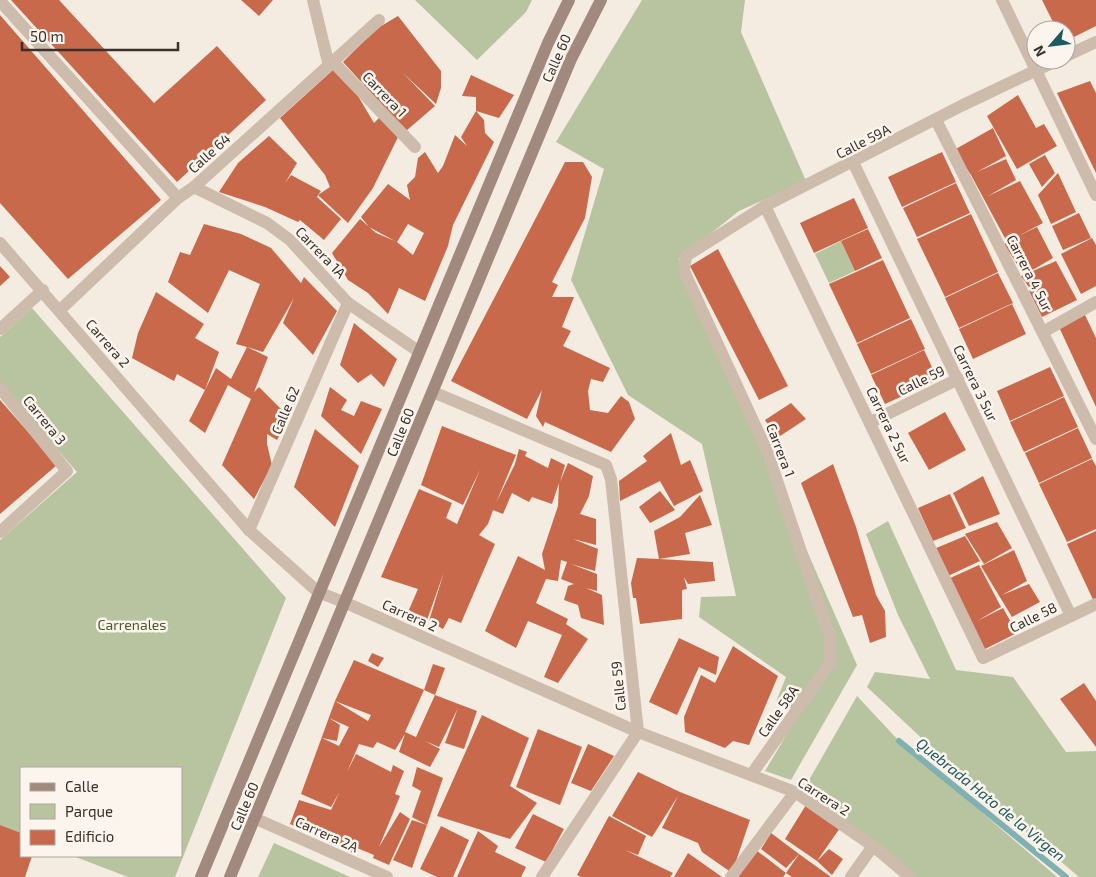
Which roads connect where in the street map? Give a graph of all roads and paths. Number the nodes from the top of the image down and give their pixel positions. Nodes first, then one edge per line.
1 (313, 0) edge
2 (568, 0) edge
3 (601, 0) edge
4 (1002, 0) edge
5 (0, 1) edge
6 (379, 20) dead end
7 (1096, 42) edge
8 (1026, 49) edge
9 (1076, 51) edge
10 (331, 64) junction
11 (1036, 70) joint
12 (936, 120) junction
13 (416, 147) dead end
14 (853, 162) junction
15 (194, 187) junction
16 (1096, 195) edge
17 (178, 198) junction
18 (765, 206) junction
19 (0, 243) edge
20 (686, 256) joint
21 (43, 290) junction
22 (1096, 302) edge
23 (348, 303) junction
24 (60, 310) junction
25 (0, 329) edge
26 (1043, 332) junction
27 (418, 351) junction
28 (958, 379) junction
29 (0, 388) edge
30 (433, 392) junction
31 (871, 422) junction
32 (1096, 440) edge
33 (250, 530) junction
34 (0, 532) edge
35 (318, 592) junction
36 (346, 603) junction
37 (1096, 604) edge
38 (1071, 616) junction
39 (983, 658) joint
40 (830, 663) joint
41 (638, 732) junction
42 (751, 775) junction
43 (795, 792) junction
44 (254, 818) junction
45 (873, 846) junction
46 (200, 877) edge
47 (230, 877) edge
48 (387, 877) edge
49 (542, 877) edge
50 (731, 877) edge
51 (851, 877) edge
52 (910, 877) edge

1 - 10 street
2 - 27 main road, Calle 60
3 - 30 main road, Calle 60
4 - 8 street
5 - 17 street
6 - 10 street, Calle 64
7 - 9 street
10 - 13 street, Carrera 1
10 - 15 street, Calle 64
11 - 12 street, Calle 59A
11 - 16 street
12 - 14 street, Calle 59A
12 - 26 street, Carrera 4 Sur
14 - 18 street, Calle 59A
14 - 28 street, Carrera 3 Sur
15 - 17 street, Calle 64
15 - 23 street, Carrera 1A
17 - 24 street, Calle 64
18 - 20 street, Calle 59A
18 - 31 street, Carrera 2 Sur
19 - 21 street, Carrera 2
20 - 40 street, Carrera 1
21 - 24 street, Carrera 2
21 - 25 street
22 - 26 street
23 - 27 street, Carrera 1A
23 - 33 street, Calle 62
24 - 33 street, Carrera 2
26 - 32 street, Carrera 4 Sur
27 - 35 main road, Calle 60
28 - 31 street, Calle 59
28 - 38 street, Carrera 3 Sur
29 - 34 street, Carrera 3
30 - 36 main road, Calle 60
30 - 41 street, Calle 59
31 - 39 street, Carrera 2 Sur
33 - 35 street, Carrera 2
35 - 36 street, Carrera 2
35 - 46 main road, Calle 60
36 - 41 street, Carrera 2
36 - 44 main road, Calle 60
37 - 38 street, Calle 58
38 - 39 street, Calle 58
40 - 42 street, Calle 58A
41 - 42 street, Carrera 2
41 - 49 street
42 - 43 street, Carrera 2
43 - 45 street, Carrera 2
43 - 50 street
44 - 47 main road, Calle 60
44 - 48 street, Carrera 2A
45 - 51 street
45 - 52 street, Carrera 2

